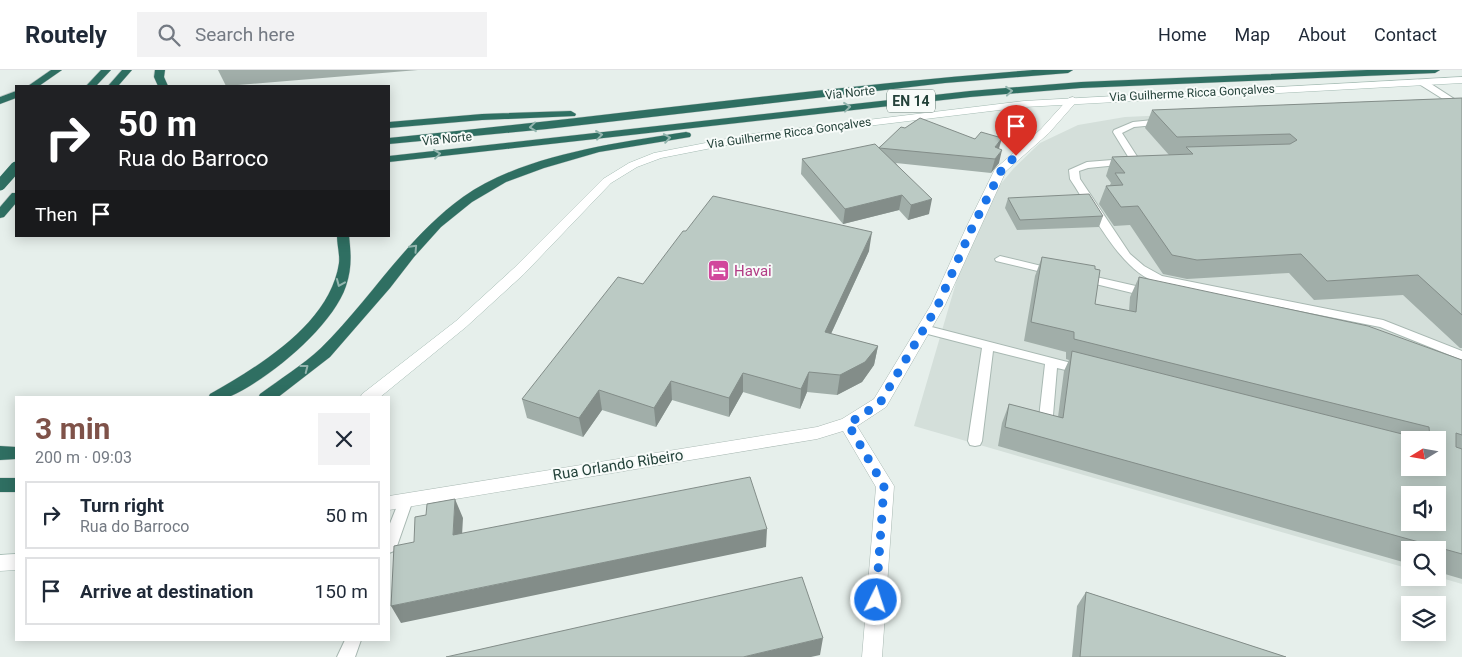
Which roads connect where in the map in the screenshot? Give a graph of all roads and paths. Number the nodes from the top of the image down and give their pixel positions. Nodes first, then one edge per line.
1 (57, 70) edge
2 (106, 70) edge
3 (127, 70) edge
4 (160, 70) edge
5 (1068, 70) edge
6 (1435, 70) edge
7 (1462, 81) edge
8 (1422, 82) junction
9 (34, 85) edge
10 (92, 85) edge
11 (114, 85) edge
12 (163, 85) edge
13 (877, 88) junction
14 (15, 94) edge
15 (1073, 100) junction
16 (0, 102) edge
17 (1448, 108) edge
18 (1462, 108) edge
19 (816, 111) junction
20 (1462, 112) edge
21 (1173, 121) edge
22 (390, 124) edge
23 (390, 141) edge
24 (390, 159) edge
25 (1154, 160) edge
26 (1135, 161) junction
27 (15, 168) edge
28 (15, 174) edge
29 (0, 176) edge
30 (0, 185) edge
31 (15, 192) edge
32 (0, 193) edge
33 (15, 197) edge
34 (0, 214) edge
35 (344, 237) edge
36 (1000, 259) dead end
37 (1156, 295) edge
38 (924, 330) junction
39 (988, 346) junction
40 (1462, 356) edge
41 (1051, 362) junction
42 (1098, 374) edge
43 (219, 396) edge
44 (269, 396) edge
45 (371, 396) edge
46 (848, 424) junction
47 (1045, 427) edge
48 (975, 441) dead end
49 (0, 453) edge
50 (15, 453) edge
51 (0, 485) edge
52 (15, 485) edge
53 (406, 500) junction
54 (390, 503) edge
55 (390, 543) edge
56 (15, 562) edge
57 (0, 563) edge
58 (353, 641) edge
59 (346, 657) edge
60 (872, 657) edge

1 - 9 highway
2 - 10 highway
3 - 11 highway
4 - 12 highway
5 - 13 highway, Via Norte / EN 14
19 -> 6 highway, Via Norte / EN 14
7 - 8 street, Via Guilherme Ricca Gonçalves
8 - 15 street, Via Guilherme Ricca Gonçalves
8 - 18 lane
13 - 22 highway
13 -> 23 highway, Via Norte / EN 14
14 - 16 highway
15 - 38 street, Rua Orlando Ribeiro
15 - 45 street, Via Guilherme Ricca Gonçalves
17 - 20 lane
24 -> 19 highway, Via Norte / EN 14
44 -> 19 highway
21 - 26 lane
25 - 26 lane
26 - 40 lane
27 - 30 highway, bridge
28 - 29 highway
31 - 32 highway
33 - 34 highway
35 -> 43 highway
36 - 37 lane
38 - 39 lane
38 - 46 street, Rua Orlando Ribeiro
39 - 41 lane
39 - 48 lane
41 - 42 lane
41 - 47 lane
46 - 53 street, Rua Orlando Ribeiro
46 - 60 street
49 - 50 highway
51 - 52 highway
53 - 54 street, Rua Orlando Ribeiro
53 - 55 lane
56 - 57 street
58 - 59 lane

